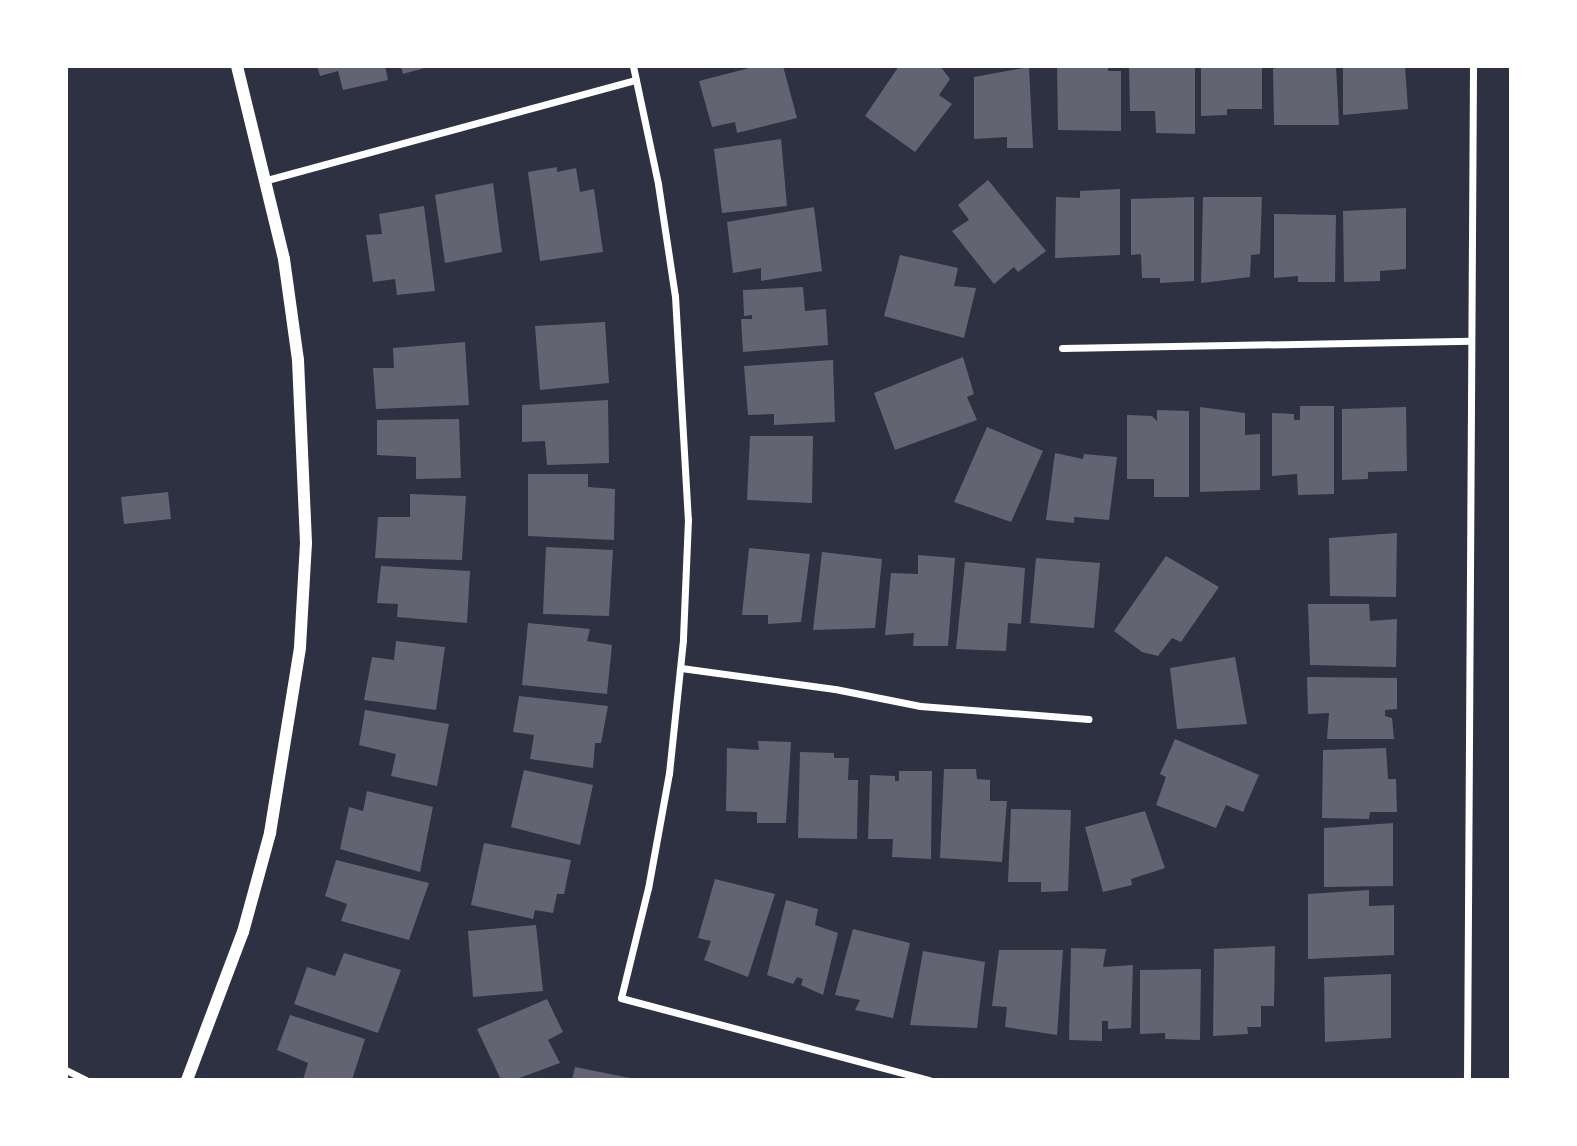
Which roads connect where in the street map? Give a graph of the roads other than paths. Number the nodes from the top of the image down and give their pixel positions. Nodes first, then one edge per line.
1 (237, 66) edge
2 (632, 66) edge
3 (1473, 66) edge
4 (636, 80) junction
5 (267, 180) junction
6 (1471, 341) junction
7 (1062, 348) dead end
8 (681, 668) junction
9 (1088, 719) dead end
10 (66, 1070) edge
11 (86, 1080) edge
12 (187, 1080) edge
13 (929, 1080) edge
14 (1467, 1080) edge

1 - 5 street
2 - 4 street
3 - 6 street
4 - 5 street
4 - 8 street
5 - 12 street
6 - 7 street
6 - 14 street
8 - 9 street
8 - 13 street
10 - 11 street

